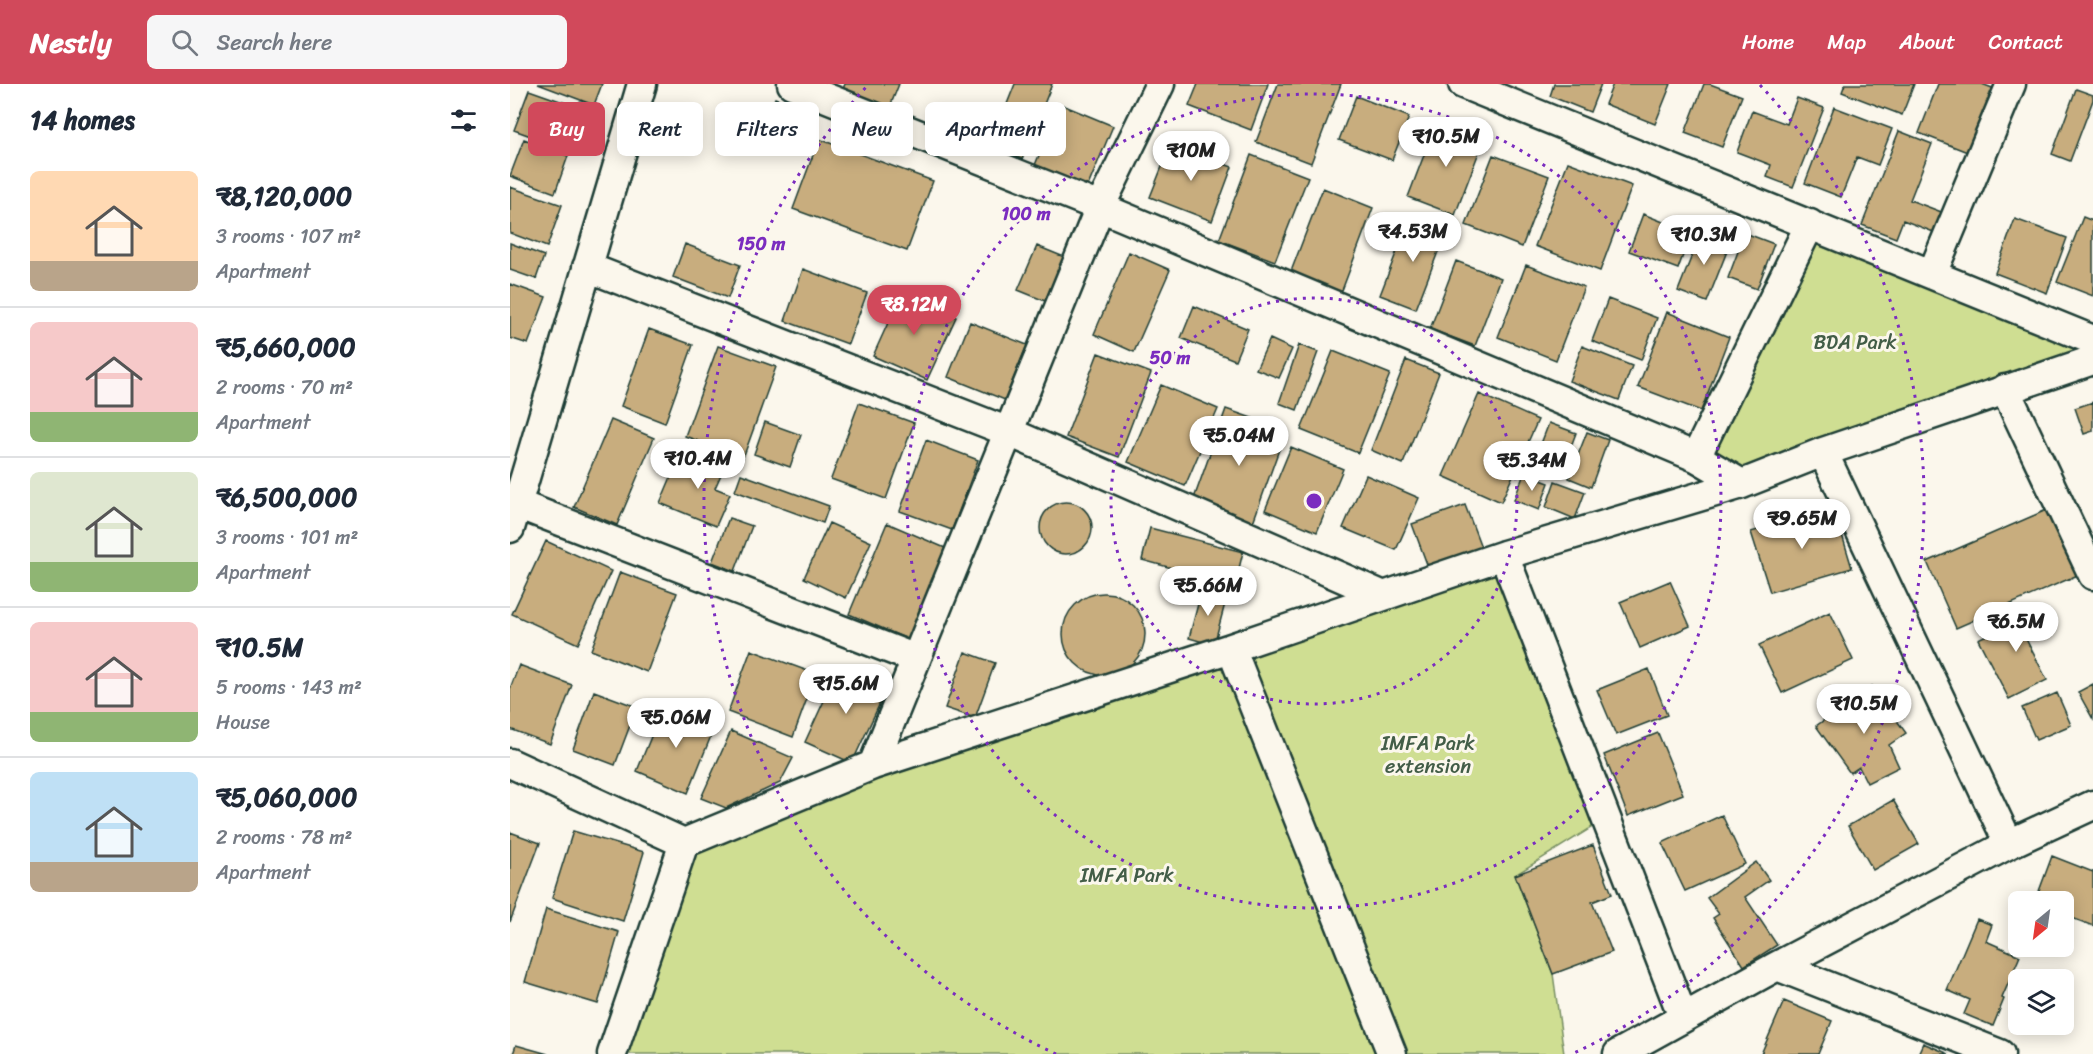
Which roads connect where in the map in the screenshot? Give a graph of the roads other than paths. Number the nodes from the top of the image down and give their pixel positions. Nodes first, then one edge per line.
1 (642, 84) edge
2 (792, 84) edge
3 (1160, 84) edge
4 (1463, 84) edge
5 (2011, 84) edge
6 (1100, 207) junction
7 (1810, 225) junction
8 (587, 267) junction
9 (1932, 274) junction
10 (2093, 340) edge
11 (2093, 360) edge
12 (2005, 389) junction
13 (1009, 432) junction
14 (1823, 452) junction
15 (1696, 457) junction
16 (1742, 484) junction
17 (514, 516) edge
18 (1504, 555) junction
19 (2093, 575) edge
20 (1384, 596) junction
21 (1231, 648) junction
22 (916, 659) junction
23 (510, 763) edge
24 (873, 765) junction
25 (2091, 808) edge
26 (684, 843) junction
27 (2009, 844) junction
28 (1777, 966) junction
29 (1683, 1017) junction
30 (612, 1054) edge
31 (1392, 1054) edge
32 (1618, 1054) edge
33 (2000, 1054) edge

1 - 8 street
2 - 6 street
3 - 6 street
4 - 7 street
5 - 9 street
6 - 13 street
6 - 15 street
7 - 9 street
7 - 15 street
8 - 13 street
8 - 17 street
9 - 10 street
11 - 12 street
12 - 14 street
12 - 19 street
13 - 20 street
13 - 22 street
14 - 16 street
14 - 27 street
15 - 16 street
16 - 18 street
17 - 22 street
18 - 20 street
18 - 29 street
20 - 21 street
21 - 24 street
21 - 31 street
22 - 24 street
23 - 26 street
24 - 26 street
25 - 27 street
26 - 30 street
27 - 28 street
28 - 29 street
28 - 33 street
29 - 32 street

